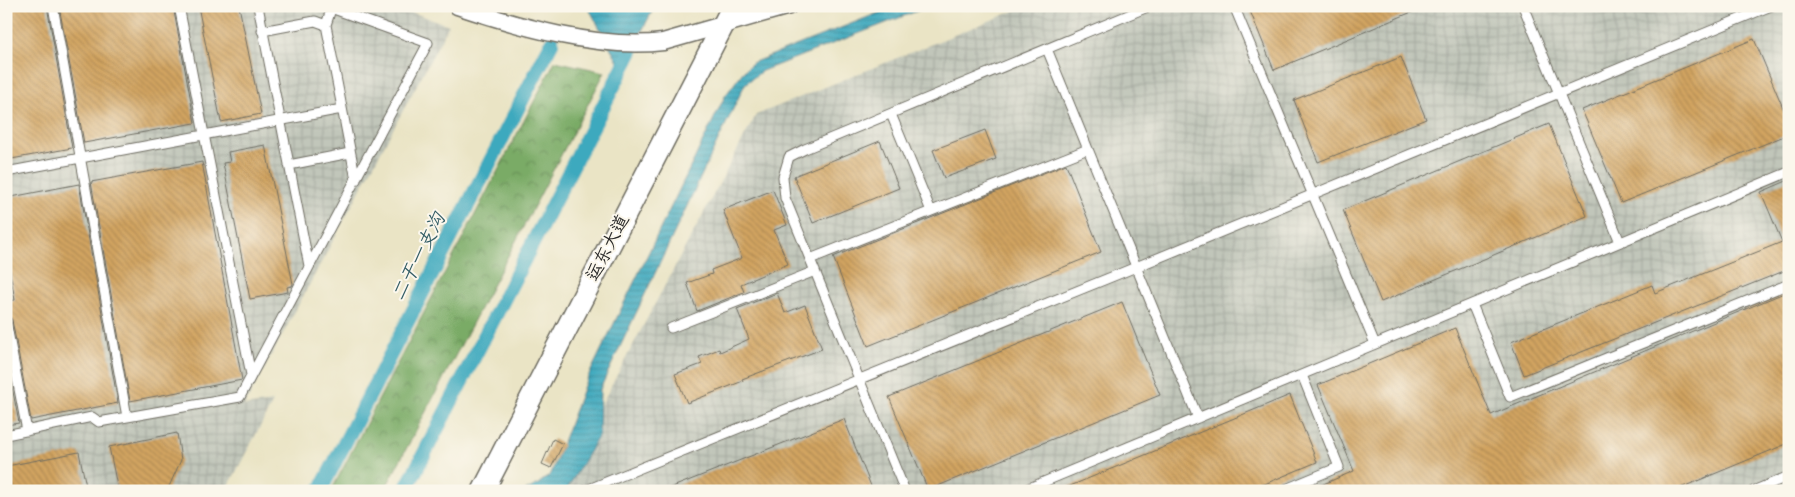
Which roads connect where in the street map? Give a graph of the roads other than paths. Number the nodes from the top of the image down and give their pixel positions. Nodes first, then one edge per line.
1 (53, 6) edge
2 (179, 6) edge
3 (258, 6) edge
4 (457, 6) edge
5 (733, 6) edge
6 (789, 6) edge
7 (1150, 6) edge
8 (1234, 6) edge
9 (1523, 6) edge
10 (1770, 6) edge
11 (331, 7) edge
12 (326, 25) junction
13 (723, 25) junction
14 (262, 31) junction
15 (1047, 49) junction
16 (1559, 93) junction
17 (342, 109) junction
18 (891, 114) junction
19 (280, 121) junction
20 (204, 136) junction
21 (1088, 149) junction
22 (350, 153) junction
23 (80, 159) junction
24 (289, 165) junction
25 (6, 172) edge
26 (1789, 172) edge
27 (356, 180) junction
28 (1313, 194) junction
29 (931, 211) junction
30 (1620, 242) junction
31 (810, 259) junction
32 (309, 266) junction
33 (1136, 267) junction
34 (815, 271) junction
35 (1789, 284) edge
36 (1472, 304) junction
37 (6, 321) edge
38 (671, 328) dead end
39 (1376, 344) junction
40 (251, 375) junction
41 (1302, 375) junction
42 (860, 380) junction
43 (127, 417) junction
44 (1198, 418) junction
45 (27, 431) junction
46 (6, 435) edge
47 (1789, 476) edge
48 (483, 491) edge
49 (584, 491) edge
50 (905, 491) edge
51 (1022, 491) edge
52 (1281, 491) edge
53 (1753, 491) edge

1 - 23 lane
2 - 20 lane
3 - 14 lane
4 - 13 street
5 - 13 street, 运东大道
6 - 13 street
7 - 15 lane
8 - 28 lane
9 - 16 lane
10 - 16 lane
11 - 12 lane
11 - 27 lane
12 - 14 lane
12 - 17 lane
13 - 48 street, 运东大道
14 - 19 lane
15 - 18 lane
15 - 21 lane
16 - 28 lane
16 - 30 lane
17 - 19 lane
17 - 22 lane
18 - 29 lane
18 - 31 lane
19 - 20 lane
19 - 24 lane
20 - 23 lane
20 - 40 lane
21 - 29 lane
21 - 33 lane
22 - 24 lane
22 - 27 lane
23 - 25 lane
23 - 43 lane
24 - 32 lane
26 - 30 lane
27 - 32 lane
28 - 33 lane
28 - 39 lane
29 - 31 lane
30 - 36 lane
31 - 34 lane
32 - 40 lane
33 - 42 lane
33 - 44 lane
34 - 38 lane
34 - 42 lane
35 - 36 lane
36 - 39 lane
37 - 45 lane
39 - 41 lane
40 - 43 lane
41 - 44 lane
41 - 52 lane
42 - 49 lane
42 - 50 lane
43 - 45 lane
44 - 51 lane
45 - 46 lane
47 - 53 lane

